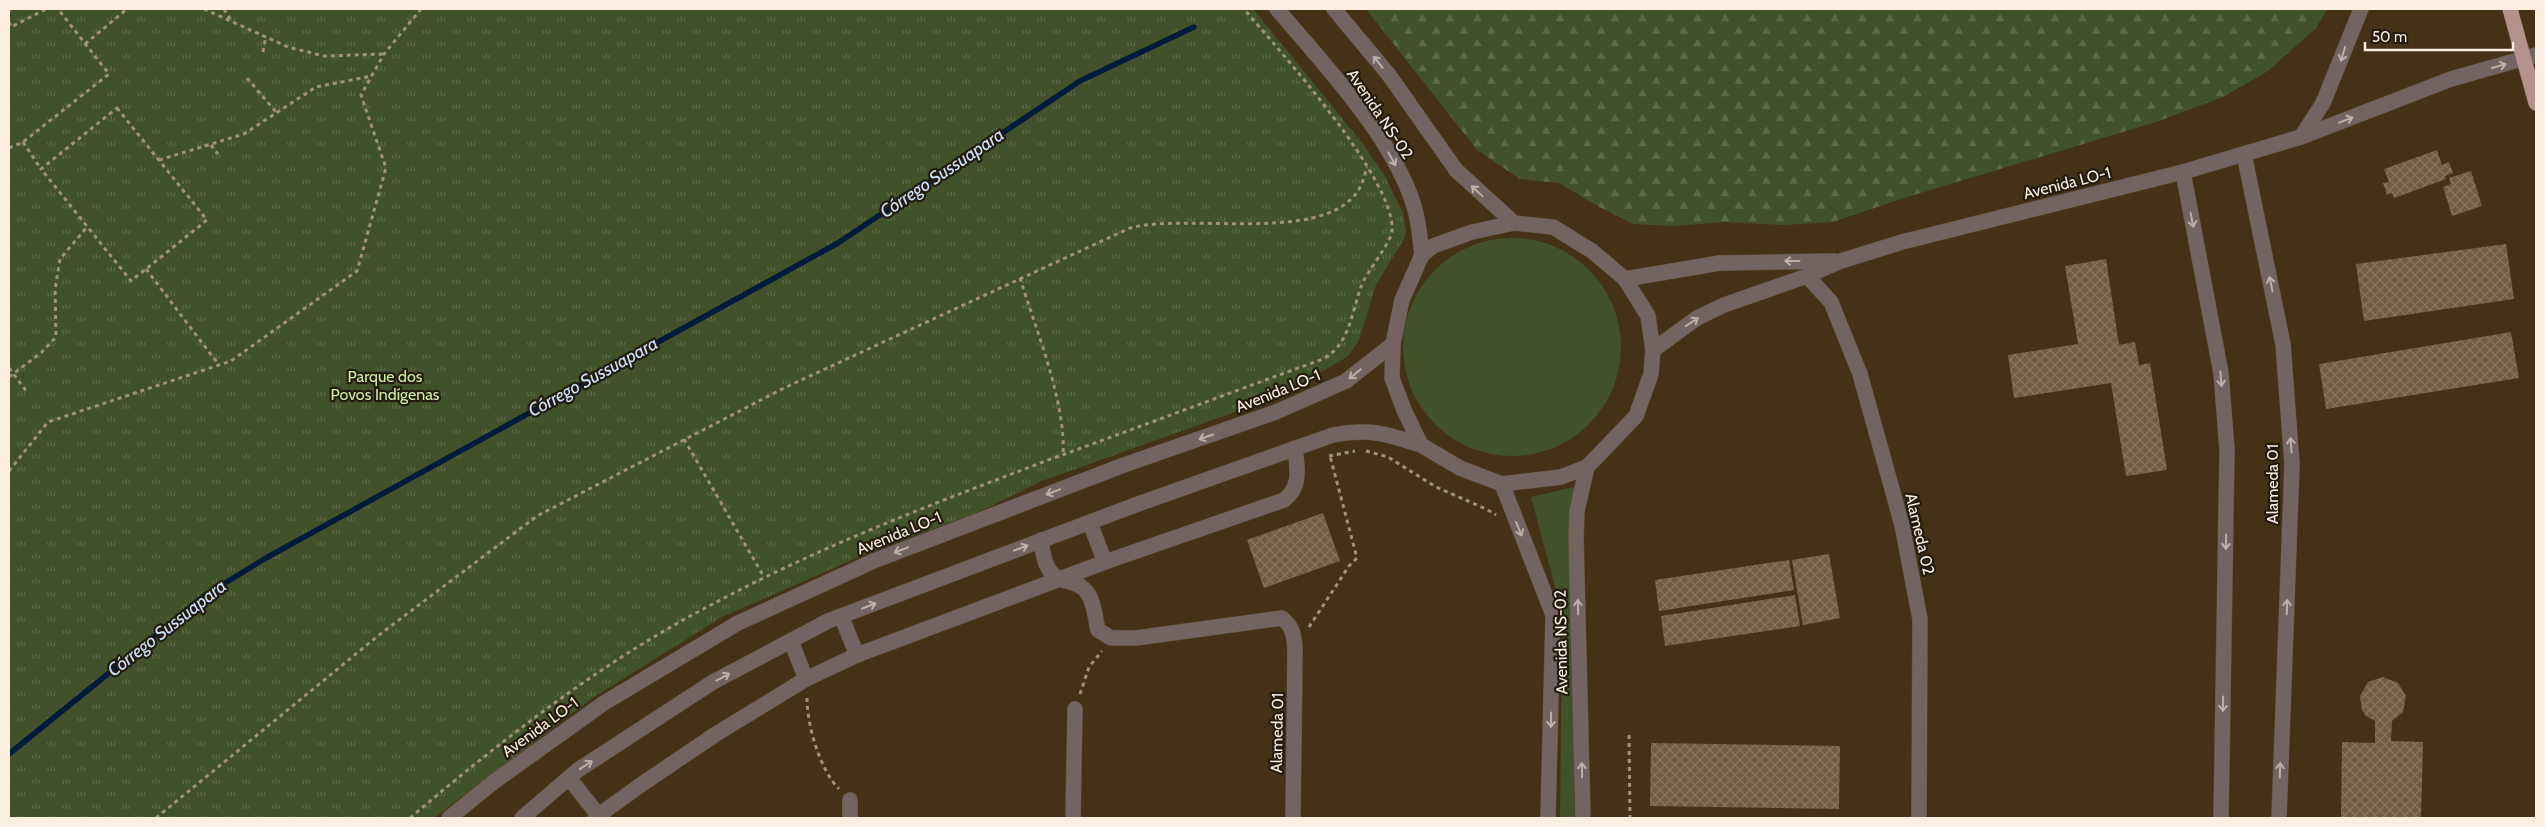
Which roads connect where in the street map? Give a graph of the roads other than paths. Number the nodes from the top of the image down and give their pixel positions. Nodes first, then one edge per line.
1 (1277, 9) edge
2 (1334, 9) edge
3 (2361, 9) edge
4 (2510, 9) edge
5 (2530, 57) edge
6 (2536, 103) edge
7 (2301, 138) junction
8 (2244, 154) junction
9 (2183, 172) junction
10 (1514, 223) junction
11 (1422, 255) junction
12 (1841, 261) junction
13 (1807, 276) junction
14 (1625, 279) junction
15 (1393, 344) junction
16 (1653, 350) junction
17 (1422, 445) junction
18 (1295, 448) junction
19 (1587, 467) junction
20 (1502, 484) junction
21 (1090, 523) junction
22 (1041, 540) junction
23 (1105, 562) junction
24 (1060, 579) junction
25 (841, 616) junction
26 (792, 641) junction
27 (856, 655) junction
28 (806, 679) junction
29 (1075, 709) road end
30 (569, 778) junction
31 (850, 800) road end
32 (526, 817) edge
33 (597, 817) edge
34 (449, 818) edge
35 (850, 818) edge
36 (1072, 818) edge
37 (1293, 818) edge
38 (1548, 818) edge
39 (1583, 818) edge
40 (1919, 818) edge
41 (2221, 818) edge
42 (2278, 818) edge

1 -> 11 street, Avenida NS-02
10 -> 2 street, Avenida NS-02
3 -> 7 street
4 - 5 main road
5 - 6 main road
7 -> 5 street, Avenida LO-1
7 - 8 street, Avenida LO-1
8 - 9 street, Avenida LO-1
42 -> 8 street, Alameda 01
9 - 12 street, Avenida LO-1
9 -> 41 street
10 - 11 street
10 - 14 street
11 - 15 street
12 - 13 street, Avenida LO-1
12 -> 14 street, Avenida LO-1
16 -> 13 street, Avenida LO-1
13 - 40 street, Alameda 02
14 - 16 street
15 - 17 street
15 -> 34 street, Avenida LO-1
16 - 19 street
17 - 18 street
17 - 20 street
18 - 21 street
18 - 23 street
19 - 20 street
39 -> 19 street, Avenida NS-02
20 -> 38 street, Avenida NS-02
21 - 22 street
21 - 23 street
22 - 24 street
25 -> 22 street
23 - 24 street
24 - 27 street
24 - 37 street, Alameda 01
25 - 26 street
25 - 27 street
26 - 28 street
30 -> 26 street
27 - 28 street
28 - 33 street
29 - 36 street
30 - 32 street
30 - 33 street
31 - 35 street

